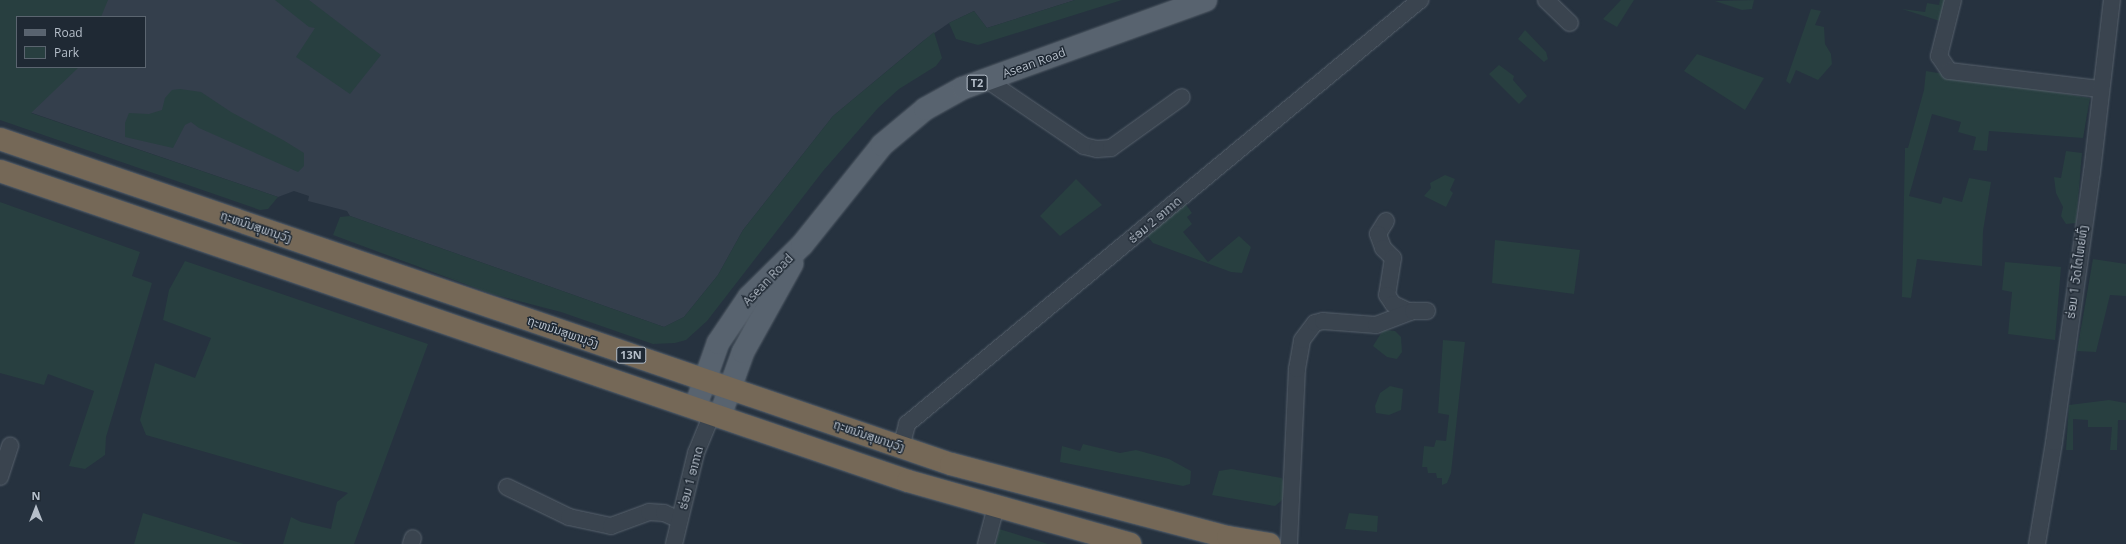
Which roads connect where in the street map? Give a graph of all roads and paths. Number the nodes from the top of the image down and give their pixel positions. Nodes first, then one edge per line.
1 (1206, 0) edge
2 (1420, 0) edge
3 (1546, 0) edge
4 (1953, 0) edge
5 (2112, 0) edge
6 (1570, 23) dead end
7 (986, 80) junction
8 (2100, 89) junction
9 (1182, 97) dead end
10 (0, 139) edge
11 (0, 171) edge
12 (1386, 221) dead end
13 (802, 245) junction
14 (1427, 311) dead end
15 (1410, 312) junction
16 (705, 380) junction
17 (730, 389) junction
18 (709, 413) junction
19 (10, 446) dead end
20 (901, 447) junction
21 (0, 477) edge
22 (507, 487) dead end
23 (996, 506) junction
24 (680, 520) junction
25 (674, 544) edge
26 (986, 544) edge
27 (1130, 544) edge
28 (1269, 544) edge
29 (1289, 544) edge
30 (2037, 544) edge

1 - 7 main road, Asean Road / T2
2 - 20 street, ຮ່ອມ 2 ອາກາດ
3 - 6 street
4 - 8 street
5 - 8 street, ຮ່ອມ 1 ວັດໄຕໄຫຍ່ທົ່ງ
7 - 9 street
7 - 13 main road, Asean Road / T2
8 - 30 street, ຮ່ອມ 1 ວັດໄຕໄຫຍ່ທົ່ງ
10 - 16 highway, ຖະຫນົນສຸພານຸວົງ / 13N
11 - 18 highway, 13N
12 - 15 street
13 - 16 main road, Asean Road
13 - 17 main road, Asean Road
14 - 15 street
15 - 29 street
16 - 17 highway, ຖະຫນົນສຸພານຸວົງ / 13N
16 - 18 main road, Asean Road
17 - 18 main road, Asean Road
17 - 20 highway, ຖະຫນົນສຸພານຸວົງ / 13N
18 - 23 highway, 13N
18 - 24 street, ຮ່ອມ 1 ອາກາດ
19 - 21 street
20 - 28 highway, ຖະຫນົນສຸພານຸວົງ / 13N
22 - 24 street
23 - 26 street
23 - 27 highway, 13N
24 - 25 street, ຮ່ອມ 1 ອາກາດ

